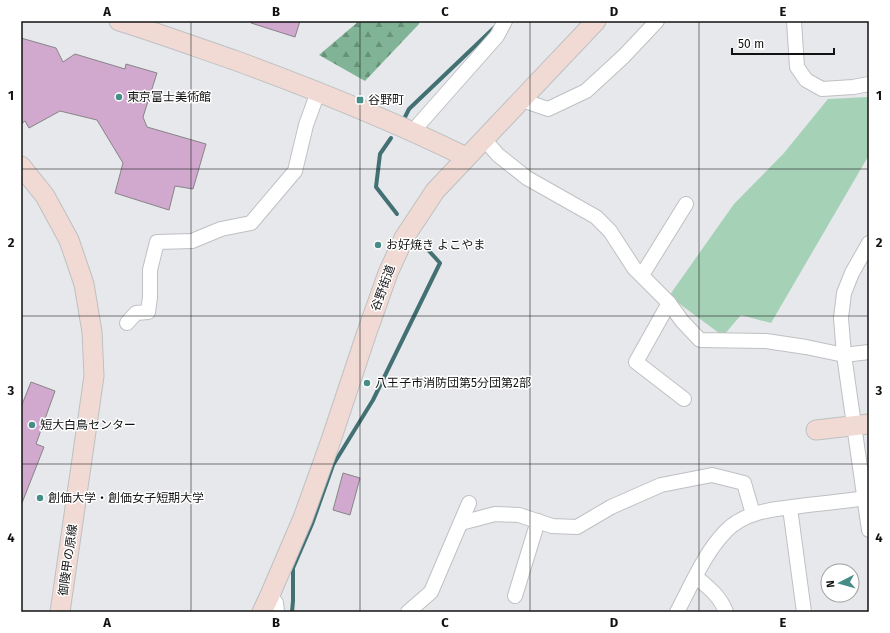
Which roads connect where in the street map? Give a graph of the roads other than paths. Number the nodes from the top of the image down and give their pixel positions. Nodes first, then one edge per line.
1 (119, 21) edge
2 (505, 21) edge
3 (596, 21) edge
4 (657, 21) edge
5 (794, 21) edge
6 (869, 84) edge
7 (318, 92) junction
8 (522, 100) junction
9 (413, 131) junction
10 (484, 139) junction
11 (466, 158) junction
12 (21, 166) edge
13 (686, 204) dead end
14 (869, 243) edge
15 (642, 276) junction
16 (669, 303) junction
17 (127, 323) dead end
18 (869, 352) edge
19 (844, 356) junction
20 (684, 399) dead end
21 (862, 424) edge
22 (816, 430) dead end
23 (867, 498) edge
24 (469, 504) dead end
25 (790, 508) junction
26 (753, 514) junction
27 (538, 521) junction
28 (461, 523) junction
29 (869, 530) edge
30 (696, 578) junction
31 (515, 596) dead end
32 (274, 604) edge
33 (60, 612) edge
34 (262, 612) edge
35 (408, 612) edge
36 (677, 612) edge
37 (726, 612) edge
38 (804, 612) edge

1 - 7 street
2 - 9 street
3 - 8 street, 谷野街道
4 - 8 street
5 - 6 street
7 - 9 street
7 - 17 street
8 - 10 street, 谷野街道
9 - 11 street
10 - 11 street, 谷野街道
10 - 15 street
11 - 32 street, 谷野街道
12 - 33 street, 御陵甲の原線
13 - 15 street
14 - 19 street
15 - 16 street
16 - 19 street
16 - 20 street
18 - 19 street
19 - 21 street
21 - 22 street
21 - 23 street
23 - 25 street
23 - 29 street
24 - 28 street
25 - 26 street
25 - 38 street
26 - 27 street
26 - 30 street
27 - 28 street
27 - 31 street
28 - 35 street
30 - 36 street
30 - 37 street
32 - 34 street, 谷野街道

